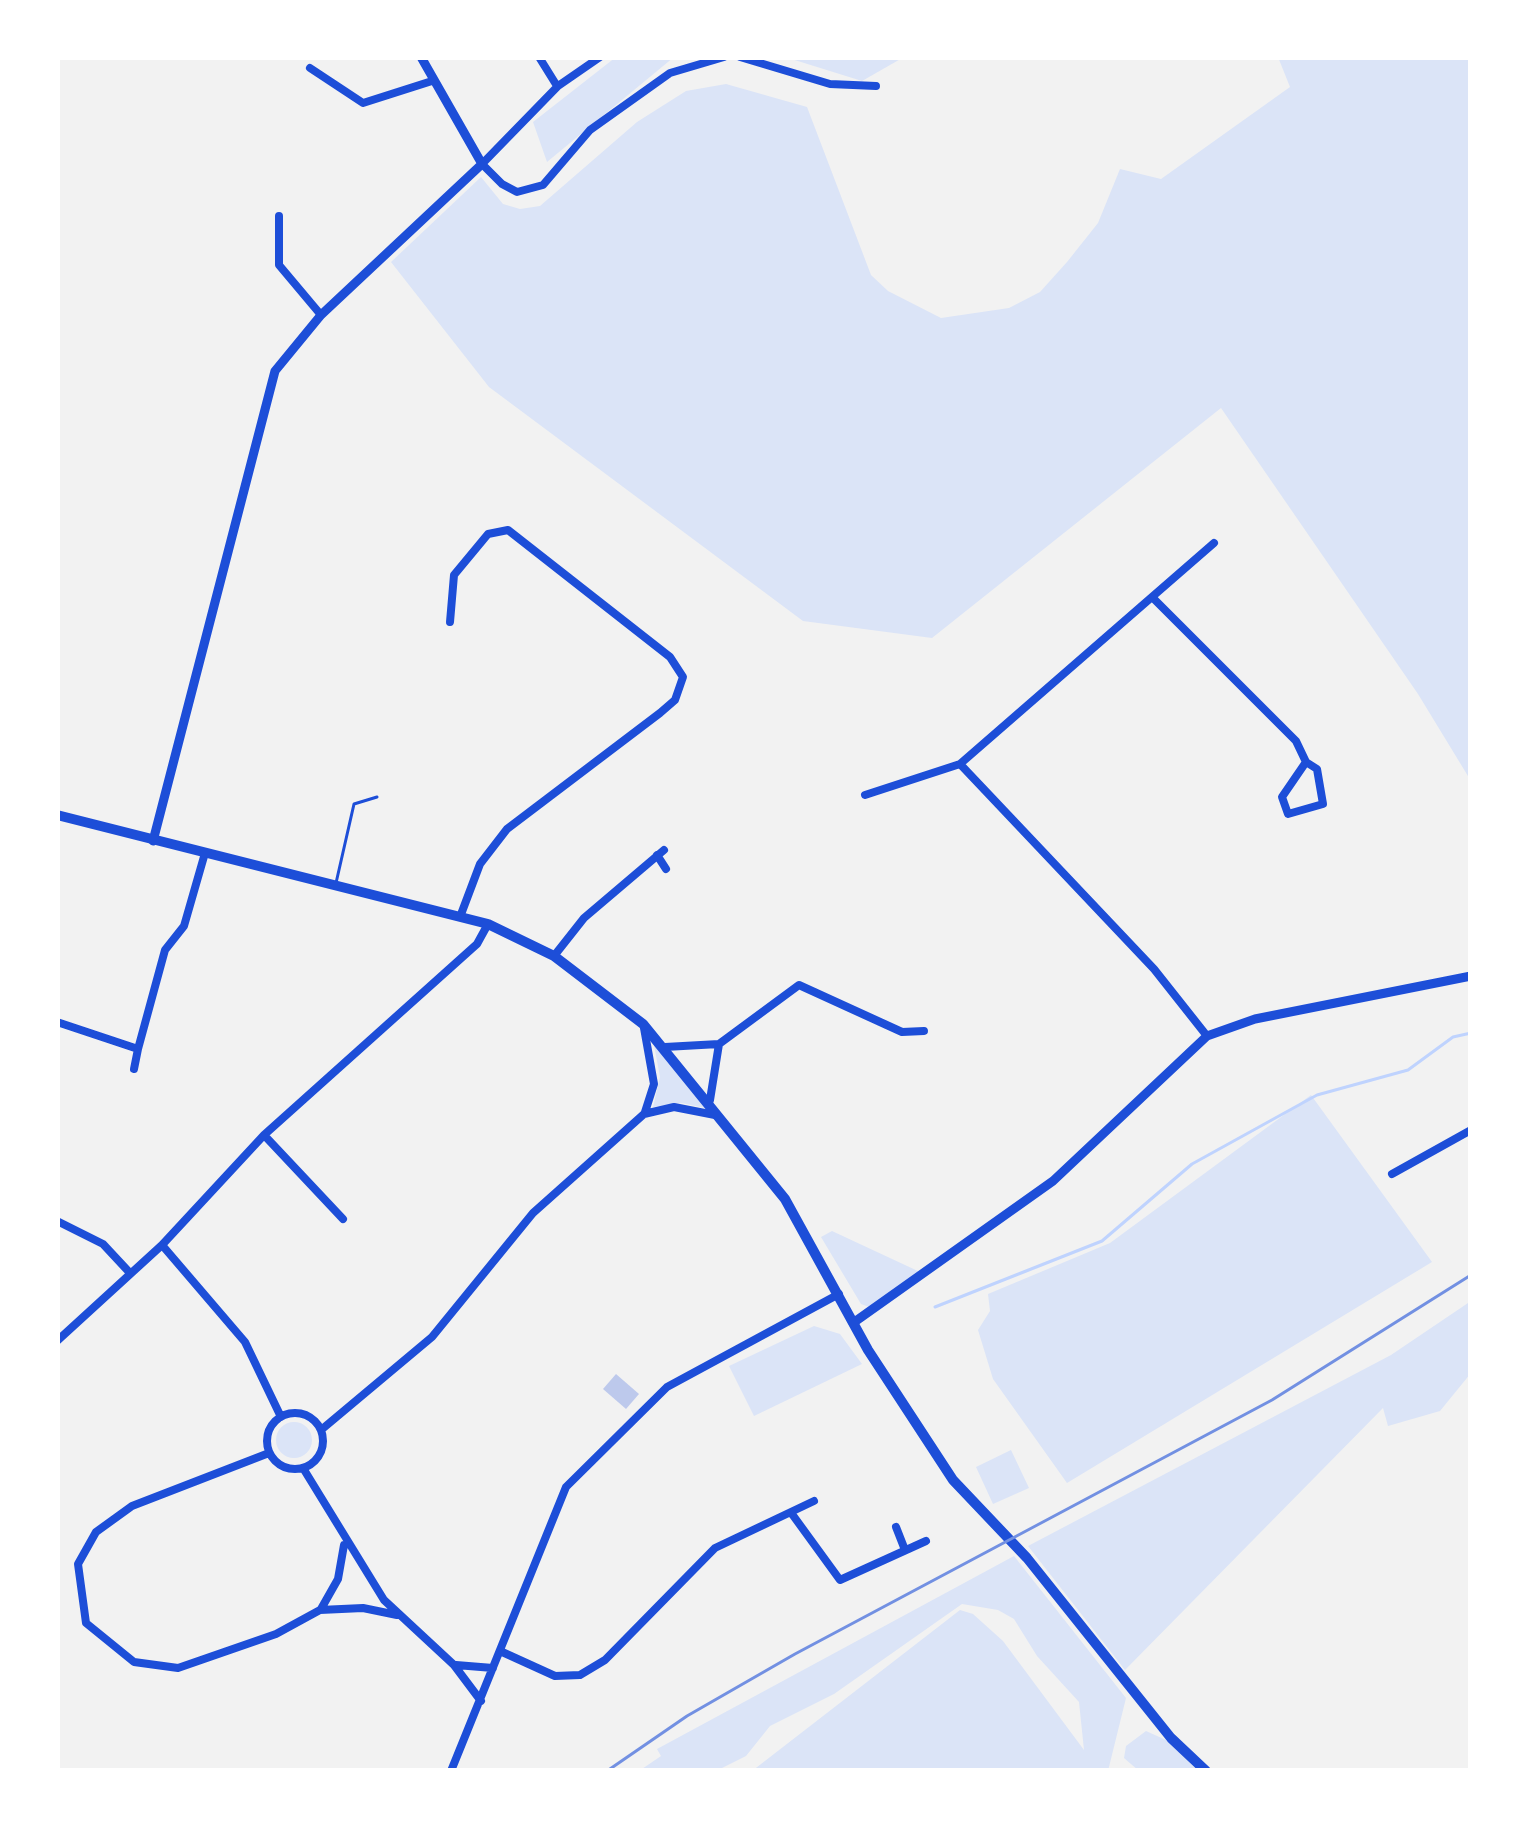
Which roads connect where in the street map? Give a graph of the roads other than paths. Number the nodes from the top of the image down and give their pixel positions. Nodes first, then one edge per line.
1 (421, 57) edge
2 (539, 57) edge
3 (600, 57) edge
4 (724, 57) edge
5 (740, 57) edge
6 (310, 68) dead end
7 (433, 81) junction
8 (557, 86) junction
9 (876, 86) dead end
10 (482, 164) junction
11 (279, 216) dead end
12 (321, 315) junction
13 (1214, 543) dead end
14 (1153, 598) junction
15 (450, 622) dead end
16 (1306, 762) junction
17 (960, 764) junction
18 (865, 795) dead end
19 (377, 797) dead end
20 (57, 815) edge
21 (153, 841) junction
22 (205, 854) junction
23 (666, 868) dead end
24 (336, 885) junction
25 (460, 917) junction
26 (488, 924) junction
27 (554, 956) junction
28 (1471, 976) edge
29 (57, 1022) edge
30 (644, 1024) junction
31 (924, 1031) dead end
32 (1207, 1036) junction
33 (719, 1044) junction
34 (665, 1047) junction
35 (138, 1049) junction
36 (134, 1069) dead end
37 (710, 1100) junction
38 (644, 1114) junction
39 (723, 1117) junction
40 (1471, 1130) edge
41 (264, 1135) junction
42 (1392, 1174) dead end
43 (343, 1219) dead end
44 (57, 1221) edge
45 (162, 1245) junction
46 (130, 1273) junction
47 (838, 1294) junction
48 (853, 1323) junction
49 (57, 1342) edge
50 (281, 1417) junction
51 (320, 1430) junction
52 (269, 1453) junction
53 (303, 1468) junction
54 (814, 1501) dead end
55 (792, 1514) junction
56 (896, 1528) dead end
57 (344, 1541) junction
58 (926, 1541) dead end
59 (905, 1550) junction
60 (320, 1610) junction
61 (397, 1615) junction
62 (500, 1652) junction
63 (454, 1665) junction
64 (494, 1668) junction
65 (481, 1701) junction
66 (452, 1771) edge
67 (1206, 1771) edge

1 - 7 street
2 - 8 street
3 - 8 street
4 - 10 street
5 - 9 street
6 - 7 street
7 - 10 street
8 - 10 street
10 - 12 street
11 - 12 street
12 - 21 street
13 - 14 street
14 - 16 street
14 - 17 street
15 - 25 street
16 - 16 street
17 - 18 street
17 - 32 street
19 - 24 lane
20 - 21 main road
21 - 22 main road
22 - 24 main road
22 - 35 street
23 - 27 street
24 - 25 main road
25 - 26 main road
26 - 27 main road
26 - 41 street
27 - 30 main road
28 - 32 street
29 - 35 street
30 - 34 main road
30 - 38 street
31 - 33 street
32 - 48 street
33 - 34 street
33 - 37 street
34 - 37 main road
35 - 36 street
37 - 39 main road
38 - 39 street
38 - 51 street
39 - 47 main road
40 - 42 street
41 - 43 street
41 - 45 street
44 - 46 street
45 - 46 street
45 - 50 street
46 - 49 street
47 - 48 main road
47 - 62 street
48 - 67 main road
50 - 51 street
50 - 52 street
51 - 53 street
52 - 53 street
52 - 60 street
53 - 57 street
54 - 55 street
55 - 59 street
55 - 62 street
56 - 59 street
57 - 60 street
57 - 61 street
58 - 59 street
60 - 61 street
61 - 63 street
62 - 64 street
63 - 64 street
63 - 65 street
64 - 65 street
65 - 66 street

